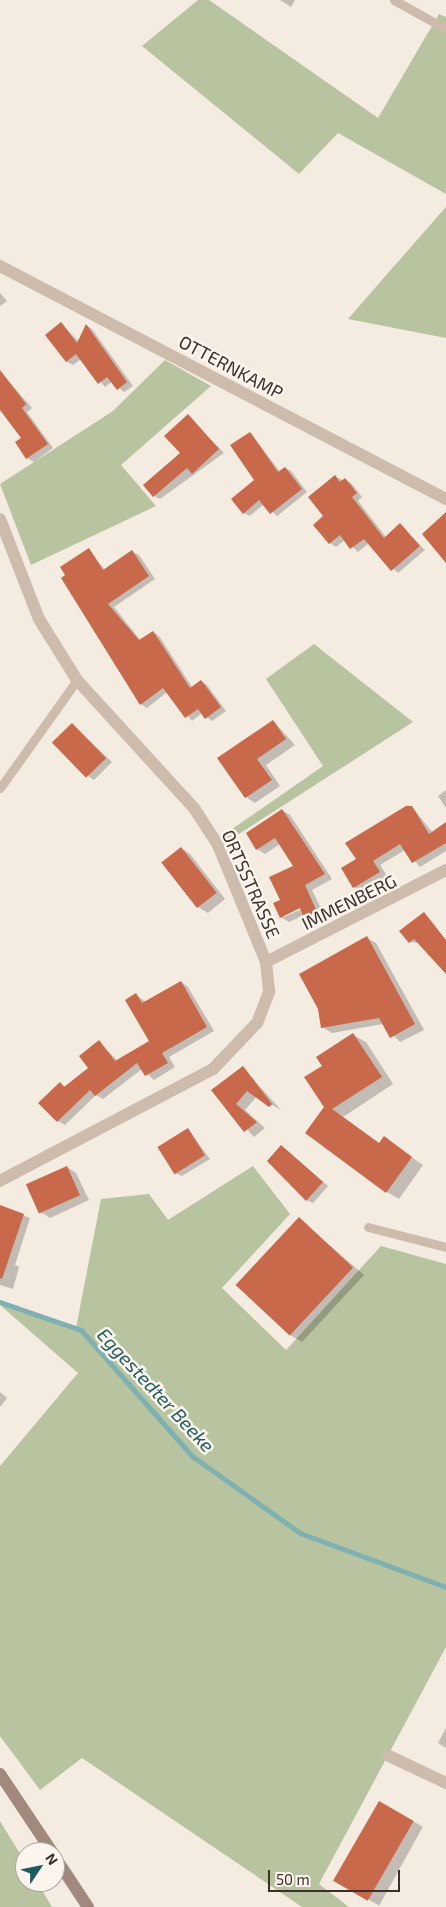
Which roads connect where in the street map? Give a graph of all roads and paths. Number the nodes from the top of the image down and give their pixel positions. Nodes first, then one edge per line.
1 (394, 0) edge
2 (446, 29) edge
3 (0, 266) edge
4 (446, 499) edge
5 (0, 519) edge
6 (77, 680) junction
7 (0, 788) edge
8 (446, 870) edge
9 (266, 962) junction
10 (0, 1181) edge
11 (368, 1227) dead end
12 (446, 1247) edge
13 (389, 1756) dead end
14 (0, 1774) edge
15 (446, 1782) edge
16 (45, 1842) edge
17 (65, 1872) edge
18 (88, 1907) edge

1 - 2 lane
3 - 4 street, OTTERNKAMP
5 - 6 street, ORTSSTRASSE
6 - 7 lane
6 - 9 street, ORTSSTRASSE
8 - 9 street, IMMENBERG
9 - 10 street, ORTSSTRASSE
11 - 12 lane
13 - 15 street
14 - 16 main road
17 - 18 main road

